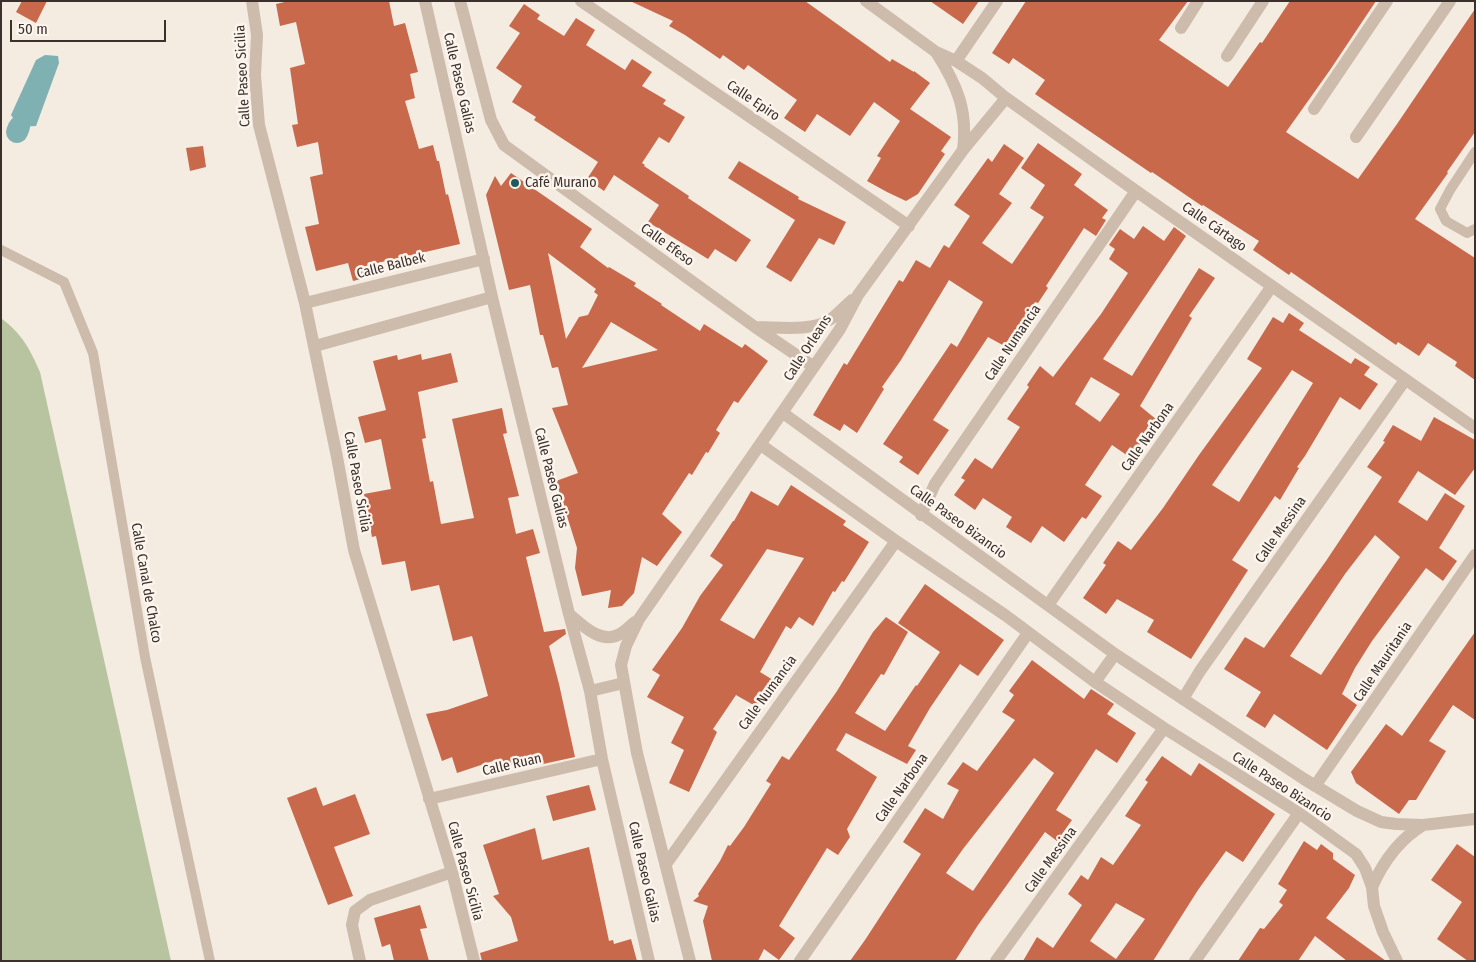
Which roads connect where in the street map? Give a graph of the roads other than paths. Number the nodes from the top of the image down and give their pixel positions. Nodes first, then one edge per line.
1 (252, 1) edge
2 (425, 1) edge
3 (460, 1) edge
4 (581, 1) edge
5 (866, 1) edge
6 (997, 1) edge
7 (1198, 1) edge
8 (1263, 1) edge
9 (1387, 1) edge
10 (1450, 1) edge
11 (1180, 28) dead end
12 (936, 52) junction
13 (1227, 56) dead end
14 (956, 61) junction
15 (1006, 98) junction
16 (1314, 109) dead end
17 (1356, 136) dead end
18 (504, 145) joint
19 (963, 150) junction
20 (1475, 152) edge
21 (1136, 191) junction
22 (909, 226) junction
23 (1475, 229) edge
24 (1, 250) edge
25 (484, 259) junction
26 (1272, 286) junction
27 (858, 295) junction
28 (492, 297) junction
29 (305, 303) junction
30 (755, 327) junction
31 (315, 346) junction
32 (814, 367) junction
33 (1405, 380) junction
34 (783, 413) junction
35 (1475, 428) edge
36 (761, 445) junction
37 (921, 515) junction
38 (896, 541) junction
39 (1475, 555) edge
40 (1048, 605) junction
41 (569, 614) junction
42 (639, 619) junction
43 (1028, 633) junction
44 (1115, 654) junction
45 (1095, 682) junction
46 (624, 683) junction
47 (590, 691) junction
48 (1183, 699) junction
49 (1164, 728) junction
50 (602, 759) junction
51 (1315, 786) junction
52 (429, 799) junction
53 (1299, 813) junction
54 (1475, 819) edge
55 (1423, 825) junction
56 (666, 864) junction
57 (452, 872) junction
58 (1372, 887) junction
59 (210, 961) edge
60 (360, 961) edge
61 (474, 961) edge
62 (649, 961) edge
63 (690, 961) edge
64 (800, 961) edge
65 (996, 961) edge
66 (1196, 961) edge
67 (1397, 961) edge

1 - 29 street, Calle Paseo Sicilia
2 - 25 street, Calle Paseo Galias
3 - 18 street, Calle Paseo Galias
4 - 22 street, Calle Epiro
5 - 12 street, Calle Cártago
6 - 14 street
7 - 11 street
8 - 13 street
9 - 16 street
10 - 17 street
12 - 14 street, Calle Cártago
12 - 19 street, Calle Cártago
14 - 15 street, Calle Cártago
15 - 19 street, Calle Orleans
15 - 21 street, Calle Cártago
18 - 30 street, Calle Efeso
19 - 22 street, Calle Orleans
20 - 23 lane
21 - 26 street, Calle Cártago
21 - 37 street, Calle Numancia
22 - 27 street, Calle Orleans
24 - 59 lane, Calle Canal de Chalco
25 - 28 street, Calle Paseo Galias
25 - 29 street, Calle Balbek
26 - 33 street, Calle Cártago
26 - 40 street, Calle Narbona
27 - 30 street
27 - 32 street, Calle Orleans
28 - 31 street
28 - 41 street, Calle Paseo Galias
29 - 31 street, Calle Paseo Sicilia
30 - 32 street, Calle Efeso
31 - 52 street, Calle Paseo Sicilia
32 - 34 street, Calle Orleans
33 - 35 street, Calle Cártago
33 - 48 street, Calle Messina
34 - 36 street, Calle Orleans
34 - 37 street, Calle Paseo Bizancio
36 - 38 street, Calle Paseo Bizancio
36 - 42 street, Calle Orleans
37 - 40 street, Calle Paseo Bizancio
38 - 43 street, Calle Paseo Bizancio
38 - 56 street, Calle Numancia
39 - 51 street, Calle Mauritania
40 - 44 street, Calle Paseo Bizancio
41 - 42 street
41 - 47 street, Calle Paseo Galias
42 - 46 street, Calle Paseo Galias
43 - 45 street, Calle Paseo Bizancio
43 - 64 street, Calle Narbona
44 - 45 street
44 - 48 street, Calle Paseo Bizancio
45 - 49 street, Calle Paseo Bizancio
46 - 47 street
46 - 56 street, Calle Paseo Galias
47 - 50 street, Calle Paseo Galias
48 - 51 street, Calle Paseo Bizancio
49 - 53 street, Calle Paseo Bizancio
49 - 65 street, Calle Messina
50 - 52 street, Calle Ruan
50 - 62 street, Calle Paseo Galias
51 - 55 street, Calle Paseo Bizancio
52 - 57 street, Calle Paseo Sicilia
53 - 58 street, Calle Paseo Bizancio
53 - 66 street
54 - 55 street, Calle Paseo Bizancio
55 - 58 street
56 - 63 street, Calle Paseo Galias
57 - 60 street
57 - 61 street, Calle Paseo Sicilia
58 - 67 street, Calle Paseo Bizancio

